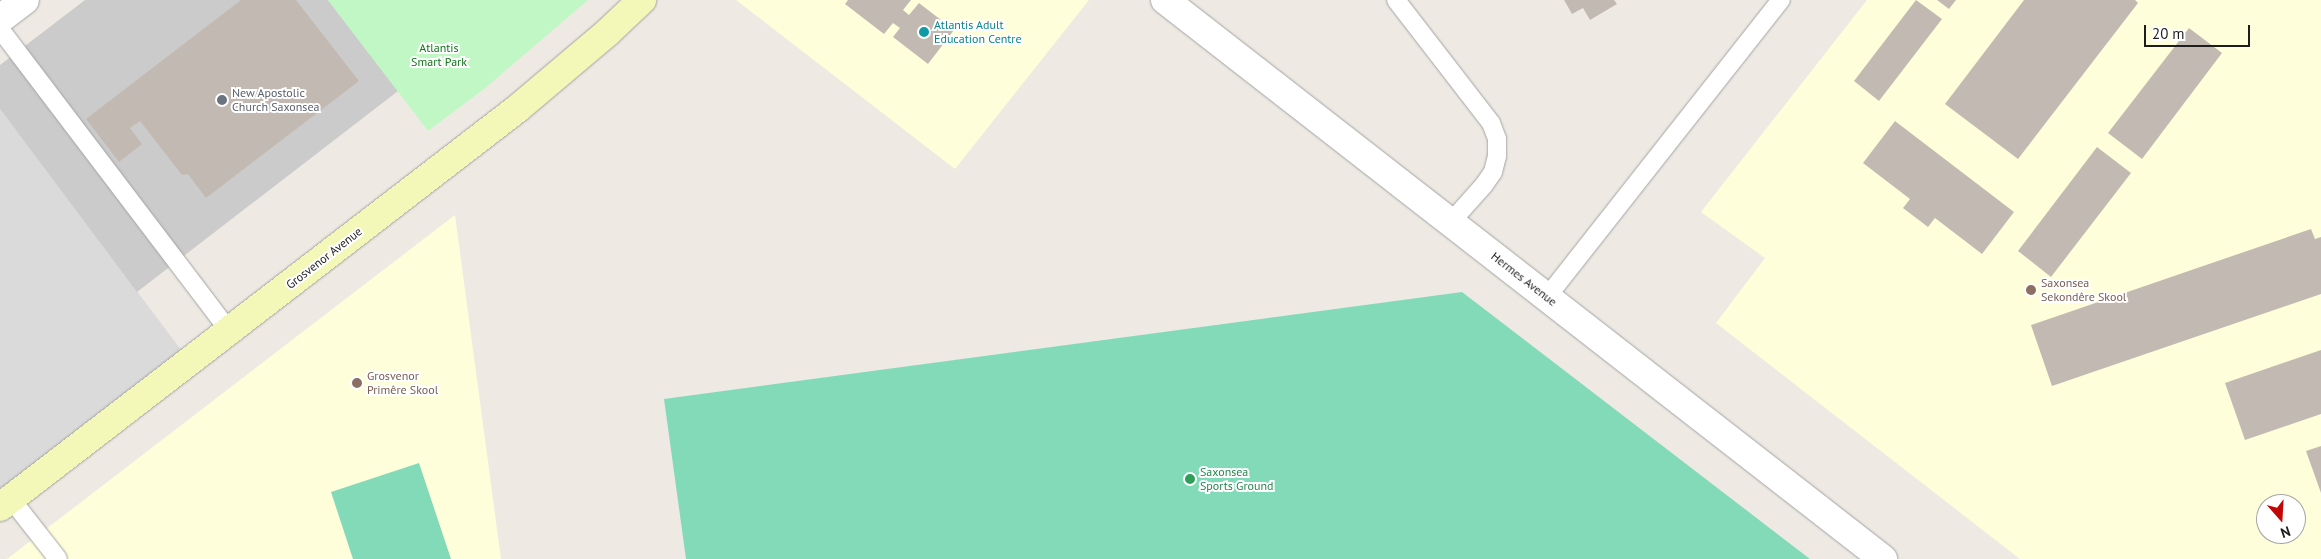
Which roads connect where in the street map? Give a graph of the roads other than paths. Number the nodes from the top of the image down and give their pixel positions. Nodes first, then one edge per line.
1 (25, 0) edge
2 (642, 0) edge
3 (1165, 0) edge
4 (1396, 0) edge
5 (1781, 0) edge
6 (0, 19) edge
7 (0, 30) edge
8 (1451, 222) junction
9 (1547, 297) junction
10 (229, 331) junction
11 (6, 503) edge
12 (58, 559) edge
13 (1883, 559) edge

1 - 6 street
2 - 10 street, Grosvenor Avenue
3 - 8 street, Hermes Avenue
4 - 8 lane
5 - 9 lane
7 - 10 lane
8 - 9 street, Hermes Avenue
9 - 13 street, Hermes Avenue
10 - 11 street, Grosvenor Avenue
11 - 12 lane

